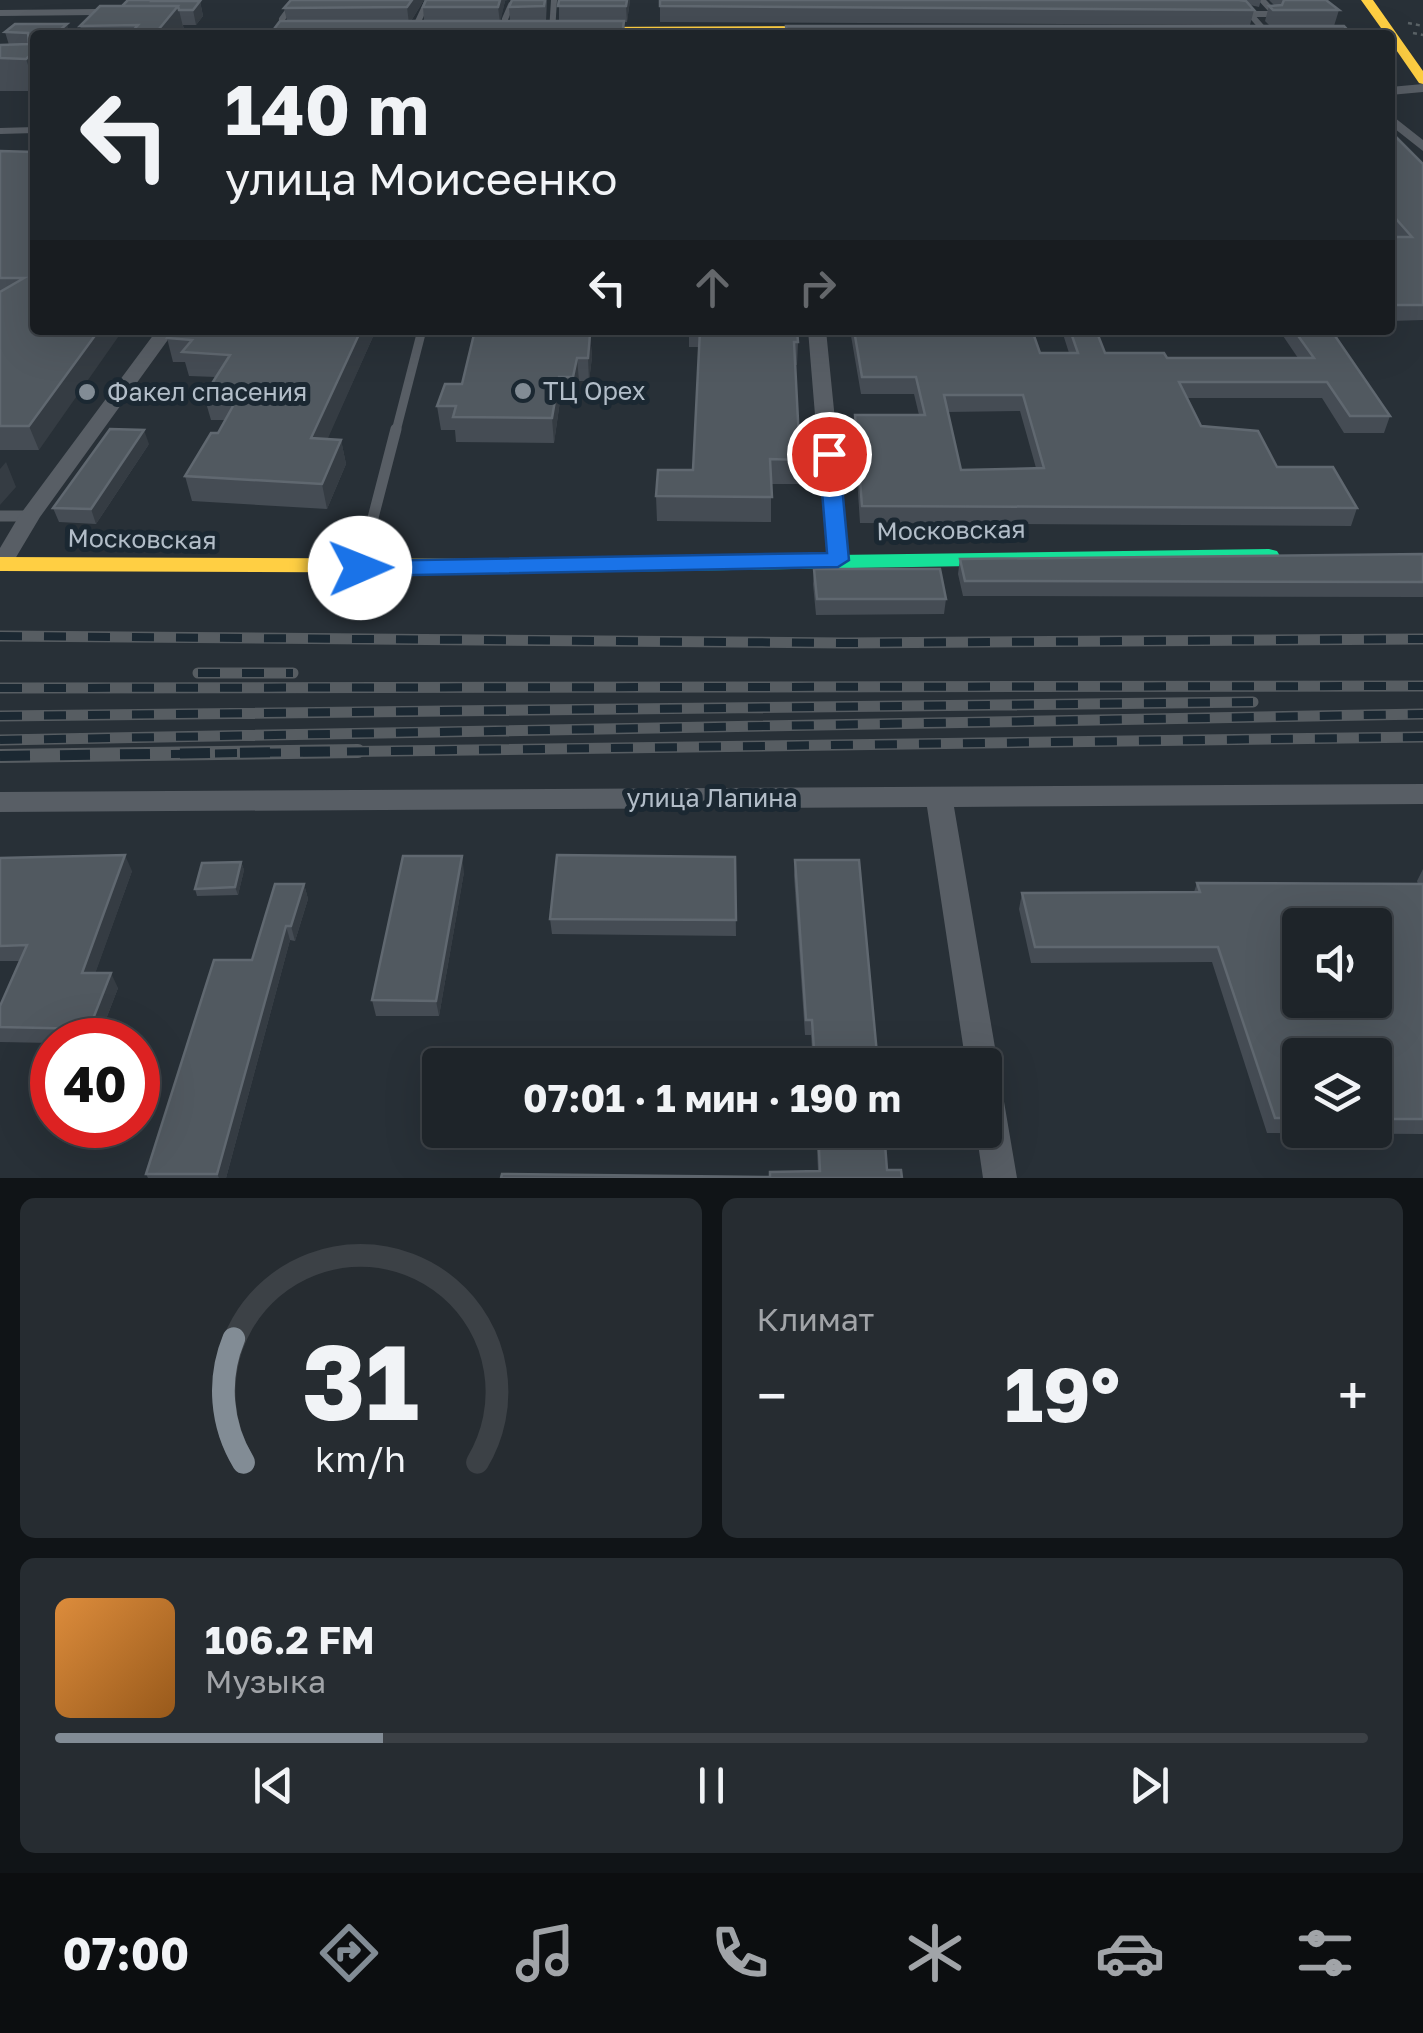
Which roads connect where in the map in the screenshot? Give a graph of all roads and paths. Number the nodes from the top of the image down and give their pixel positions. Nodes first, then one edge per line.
1 (296, 0) edge
2 (428, 0) edge
3 (520, 0) edge
4 (554, 0) edge
5 (1262, 0) edge
6 (1367, 0) edge
7 (97, 12) edge
8 (0, 13) edge
9 (1253, 18) junction
10 (498, 26) joint
11 (270, 29) edge
12 (245, 30) edge
13 (408, 30) edge
14 (534, 30) edge
15 (552, 30) edge
16 (1228, 30) edge
17 (1361, 30) edge
18 (1386, 30) edge
19 (1422, 30) edge
20 (1395, 32) edge
21 (1395, 32) edge
22 (0, 35) edge
23 (30, 35) edge
24 (1395, 49) edge
25 (1423, 84) edge
26 (1395, 91) edge
27 (1395, 122) edge
28 (0, 130) edge
29 (30, 130) edge
30 (1423, 147) edge
31 (162, 335) edge
32 (421, 335) edge
33 (817, 335) edge
34 (0, 516) edge
35 (30, 516) junction
36 (1287, 556) edge
37 (838, 560) junction
38 (0, 564) edge
39 (360, 568) junction
40 (1423, 794) edge
41 (939, 798) junction
42 (0, 802) edge
43 (979, 1048) edge
44 (995, 1148) edge
45 (1000, 1178) edge

1 - 11 lane
2 - 13 lane
3 - 10 lane
4 - 15 lane
5 - 9 lane
6 - 18 main road
7 - 8 lane
9 - 16 main road
9 - 17 main road
10 - 14 main road
11 - 12 main road
19 - 20 main road
19 - 21 path
22 - 23 main road
24 - 25 main road
25 - 26 street
27 - 30 street
28 - 29 lane
31 - 35 street
32 - 39 lane
33 - 37 street
34 - 35 lane
35 - 38 street
36 - 37 main road, Московская
37 - 39 main road, Московская
38 - 39 main road, Московская
40 - 41 street, улица Лапина
41 - 42 street, улица Лапина
41 - 43 street
44 - 45 street

